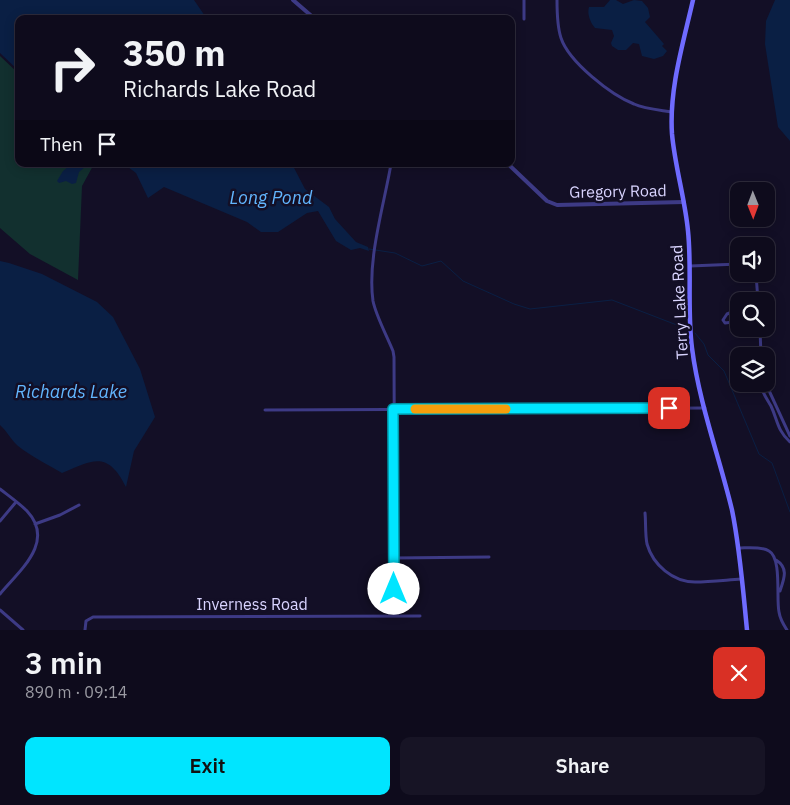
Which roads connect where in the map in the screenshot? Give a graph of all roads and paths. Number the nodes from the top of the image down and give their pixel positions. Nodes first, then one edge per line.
1 (294, 0) edge
2 (524, 0) edge
3 (557, 0) edge
4 (693, 0) edge
5 (311, 15) edge
6 (524, 19) dead end
7 (672, 112) junction
8 (390, 167) edge
9 (511, 167) edge
10 (684, 202) junction
11 (730, 264) edge
12 (690, 266) junction
13 (739, 316) edge
14 (764, 392) edge
15 (770, 392) edge
16 (705, 408) junction
17 (393, 409) junction
18 (265, 410) dead end
19 (790, 436) edge
20 (790, 442) edge
21 (0, 489) edge
22 (16, 502) junction
23 (79, 505) dead end
24 (645, 513) dead end
25 (0, 521) edge
26 (35, 524) junction
27 (738, 548) junction
28 (489, 557) dead end
29 (394, 558) junction
30 (775, 560) junction
31 (741, 579) junction
32 (0, 594) edge
33 (779, 594) junction
34 (0, 610) edge
35 (395, 616) junction
36 (420, 616) dead end
37 (23, 630) edge
38 (85, 630) edge
39 (747, 630) edge
40 (787, 630) edge

1 - 5 street
2 - 6 street
3 - 7 street
4 - 7 main road, Terry Lake Road
7 - 10 main road, Terry Lake Road
8 - 17 street
9 - 10 street, Gregory Road
10 - 12 main road, Terry Lake Road
11 - 12 street
12 - 16 main road, Terry Lake Road
13 - 13 street
14 - 20 street
15 - 19 street
16 - 17 street
16 - 27 main road, Terry Lake Road
17 - 18 street
17 - 29 street
21 - 22 street
22 - 25 street
22 - 26 street
23 - 26 street
24 - 31 street
26 - 32 street
27 - 30 street
27 - 31 main road, Terry Lake Road
28 - 29 street
29 - 35 street
30 - 33 street
30 - 33 street
31 - 39 main road, Terry Lake Road
33 - 40 street
34 - 37 street
35 - 36 street, Inverness Road
35 - 38 street, Inverness Road

